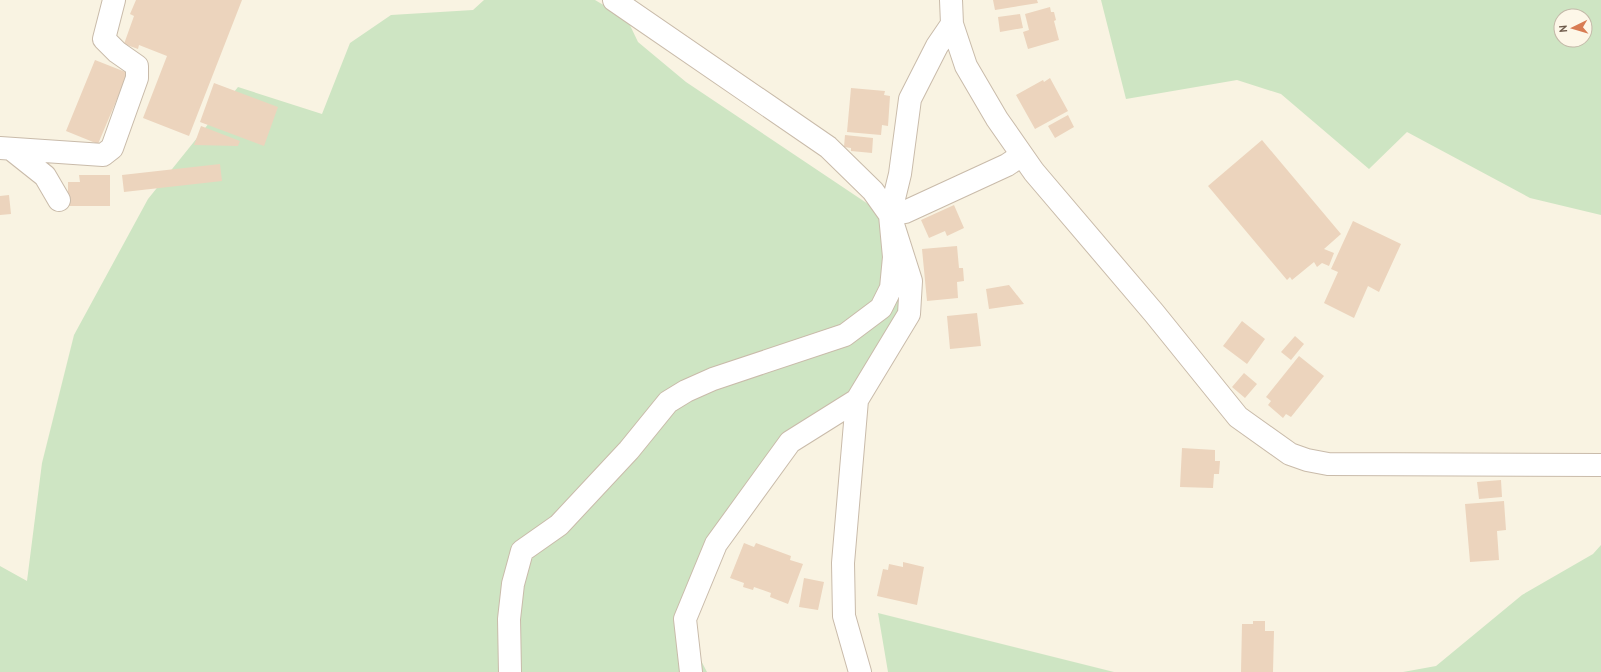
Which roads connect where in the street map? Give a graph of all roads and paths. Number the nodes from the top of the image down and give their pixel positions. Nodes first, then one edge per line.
1 (114, 0) edge
2 (614, 0) edge
3 (951, 0) edge
4 (952, 24) junction
5 (5, 149) edge
6 (1022, 155) junction
7 (59, 200) dead end
8 (890, 216) junction
9 (857, 400) junction
10 (1601, 465) edge
11 (510, 672) edge
12 (691, 672) edge
13 (860, 672) edge

1 - 5 street
2 - 8 street
3 - 4 street
4 - 6 street
4 - 8 street
5 - 7 street
6 - 8 street
6 - 10 street
8 - 9 street
8 - 11 street
9 - 12 street
9 - 13 street

